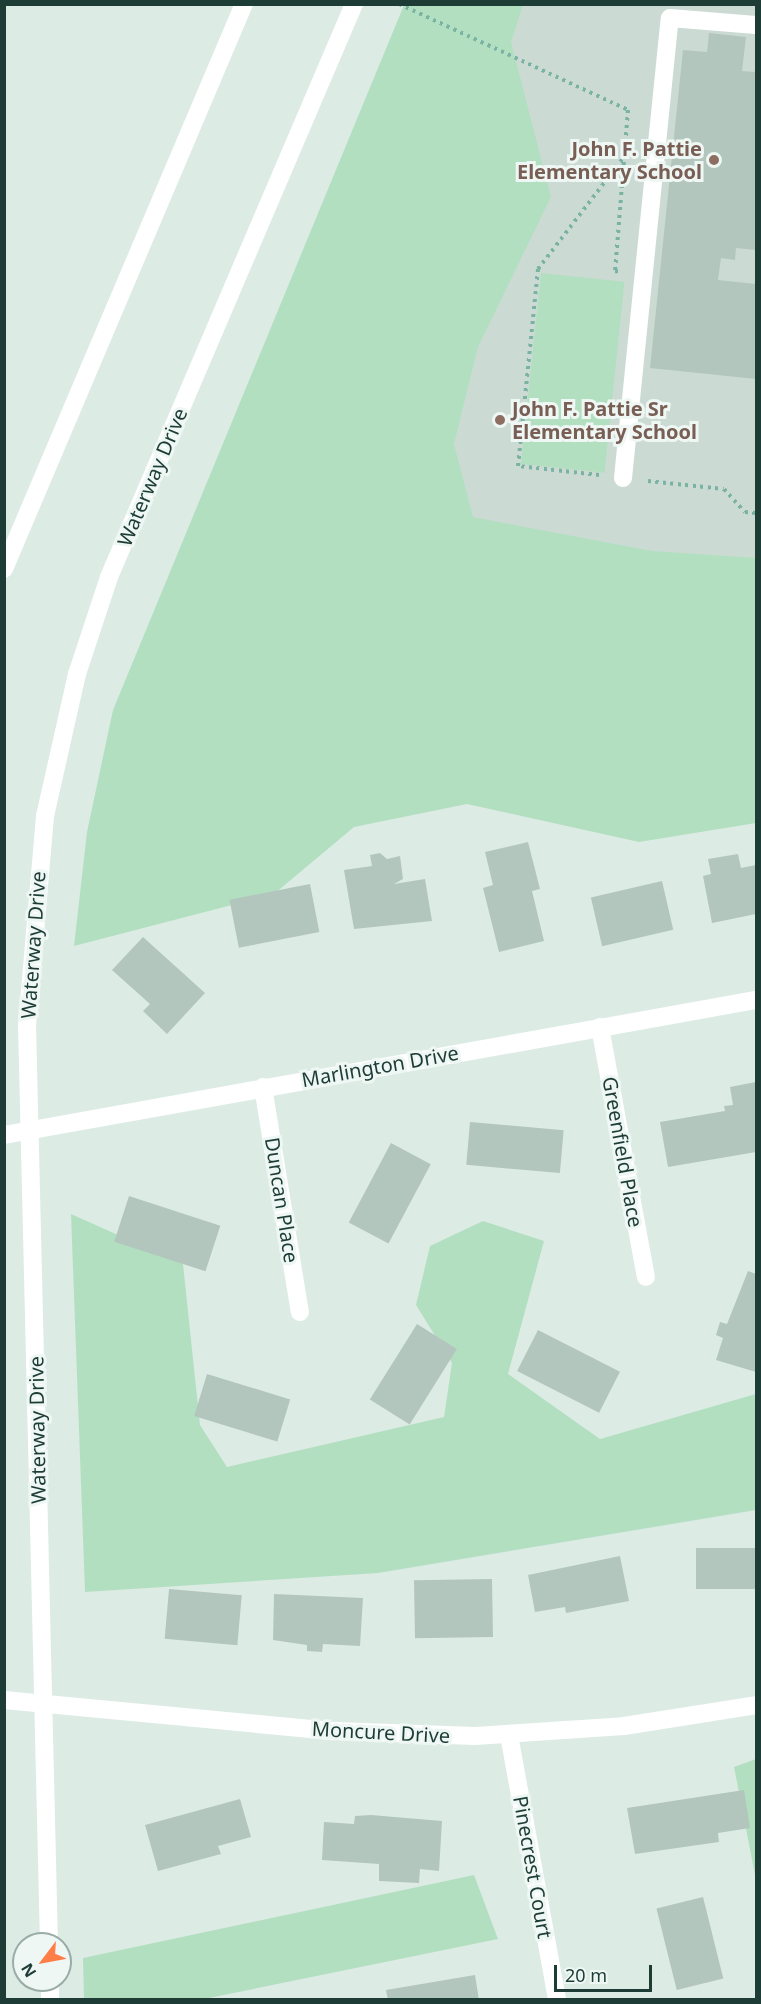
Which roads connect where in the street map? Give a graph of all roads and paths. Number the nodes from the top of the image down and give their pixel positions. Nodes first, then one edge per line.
1 (244, 4) edge
2 (354, 4) edge
3 (399, 4) edge
4 (756, 25) edge
5 (624, 157) junction
6 (644, 275) junction
7 (623, 478) junction
8 (756, 513) edge
9 (4, 569) edge
10 (756, 1000) edge
11 (600, 1028) junction
12 (263, 1087) junction
13 (30, 1133) junction
14 (4, 1135) edge
15 (646, 1278) dead end
16 (300, 1312) dead end
17 (4, 1700) edge
18 (44, 1703) junction
19 (756, 1705) edge
20 (509, 1735) junction
21 (49, 1932) edge
22 (557, 2000) edge

1 - 9 street
2 - 13 street, Waterway Drive
3 - 5 path
4 - 6 street
5 - 6 path
5 - 7 path
6 - 7 street
7 - 8 path
10 - 11 street, Marlington Drive
11 - 12 street, Marlington Drive
11 - 15 street, Greenfield Place
12 - 13 street, Marlington Drive
12 - 16 street, Duncan Place
13 - 14 street, Marlington Drive
13 - 18 street, Waterway Drive
17 - 18 street, Moncure Drive
18 - 20 street, Moncure Drive
18 - 21 street, Waterway Drive
19 - 20 street, Moncure Drive
20 - 22 street, Pinecrest Court

